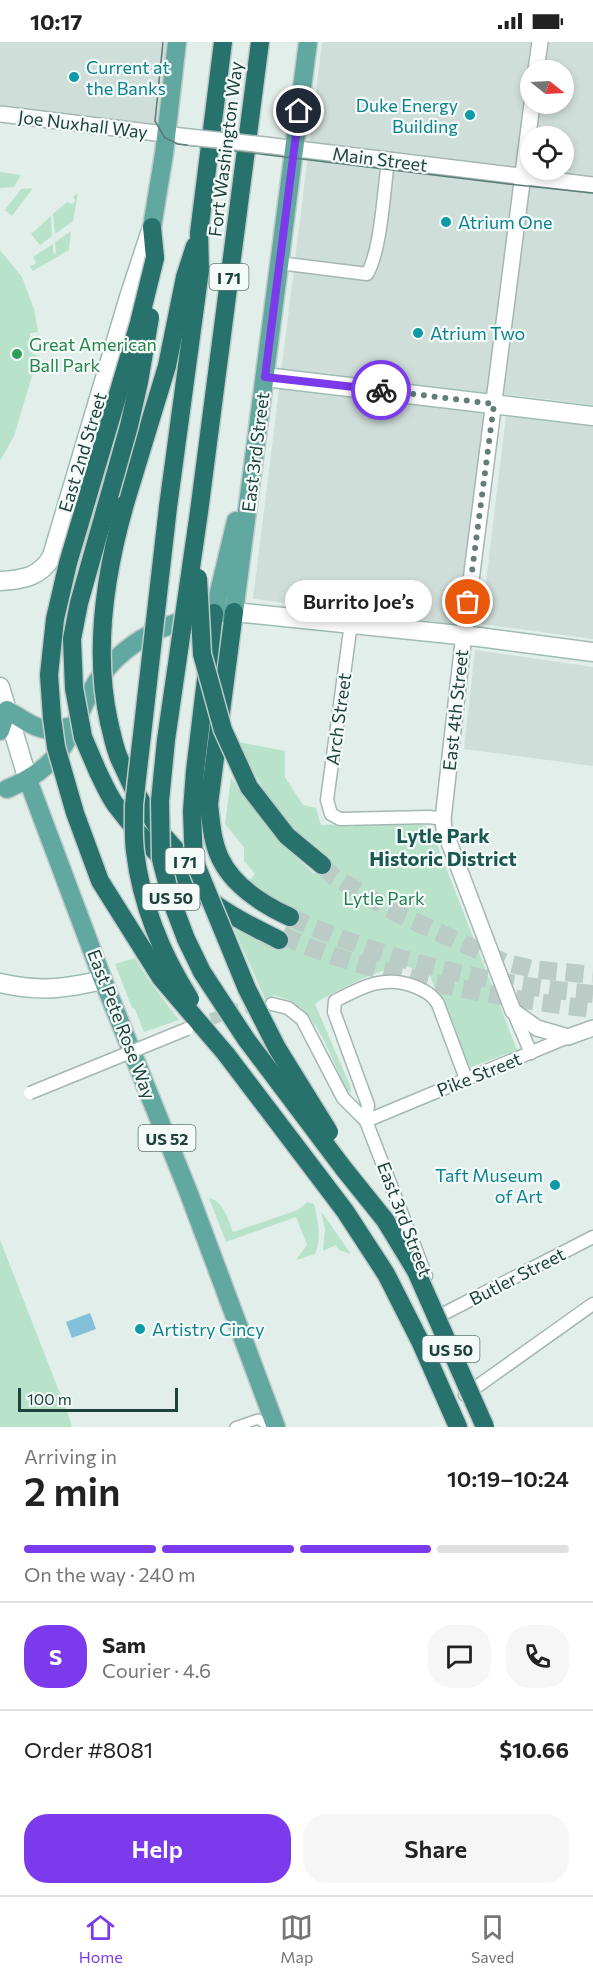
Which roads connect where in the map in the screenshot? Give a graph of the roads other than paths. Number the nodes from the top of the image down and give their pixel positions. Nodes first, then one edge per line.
1 (177, 42) edge
2 (223, 42) edge
3 (260, 42) edge
4 (308, 42) edge
5 (540, 42) edge
6 (537, 60) edge
7 (0, 114) edge
8 (166, 135) junction
9 (294, 149) junction
10 (388, 161) junction
11 (520, 176) edge
12 (522, 180) edge
13 (554, 180) edge
14 (593, 185) edge
15 (152, 227) junction
16 (199, 233) junction
17 (154, 258) junction
18 (279, 263) junction
19 (265, 377) junction
20 (494, 404) junction
21 (593, 416) edge
22 (258, 430) junction
23 (199, 512) junction
24 (0, 581) edge
25 (234, 612) junction
26 (214, 613) junction
27 (351, 624) junction
28 (464, 635) junction
29 (593, 652) edge
30 (0, 687) edge
31 (7, 710) junction
32 (74, 725) junction
33 (0, 731) edge
34 (28, 780) junction
35 (7, 789) dead end
36 (443, 819) junction
37 (322, 866) tunnel mouth
38 (290, 918) tunnel mouth
39 (103, 980) junction
40 (0, 983) edge
41 (272, 1004) tunnel mouth
42 (513, 1011) junction
43 (593, 1028) edge
44 (188, 1029) tunnel mouth
45 (568, 1037) junction
46 (531, 1053) junction
47 (226, 1054) junction
48 (466, 1079) junction
49 (30, 1093) dead end
50 (366, 1120) junction
51 (385, 1220) junction
52 (593, 1237) edge
53 (593, 1304) edge
54 (441, 1315) junction
55 (465, 1395) junction
56 (274, 1423) edge
57 (235, 1427) edge
58 (458, 1427) edge
59 (477, 1427) edge
60 (485, 1427) edge

1 - 8 main road, East 2nd Street
2 - 16 highway, Fort Washington Way / I 71
3 - 23 highway, Fort Washington Way / I 71
4 - 9 main road, East 3rd Street
5 - 6 street
7 - 8 street, Joe Nuxhall Way
8 - 9 street, Main Street, bridge
8 - 15 main road, East 2nd Street
9 - 10 street, Main Street
9 - 18 main road, East 3rd Street
10 - 11 street, Main Street
10 - 18 street
12 - 20 street, East 4th Street
13 - 14 street, Main Street
15 - 17 highway
15 - 24 main road, East 2nd Street
16 - 17 highway, I 71, bridge
16 - 47 highway, US 50, bridge
17 - 47 highway, bridge
18 - 19 main road, East 3rd Street
19 - 20 main road
19 - 22 main road, East 3rd Street
20 - 21 main road
20 - 28 street, East 4th Street
22 - 25 main road, East 3rd Street
22 - 26 main road
23 - 37 highway, I 71, bridge
23 - 51 highway, US 50, bridge
25 - 26 main road
25 - 27 main road
25 - 38 highway
26 - 32 main road
26 - 51 highway, bridge
27 - 28 main road
27 - 36 street, Arch Street
28 - 29 main road
28 - 36 street, East 4th Street
30 - 31 main road, East Pete Rose Way
31 - 32 main road
31 - 33 main road
31 - 34 main road, East Pete Rose Way
32 - 34 main road
34 - 35 main road
34 - 39 main road, East Pete Rose Way
36 - 42 street, East 4th Street
39 - 40 main road
39 - 56 main road, East Pete Rose Way / US 52
41 - 50 street
42 - 45 street
42 - 46 street, East 4th Street
43 - 45 street, Pike Street
44 - 49 street, bridge
45 - 46 street, Pike Street
46 - 48 street, Pike Street
47 - 58 highway, US 50
48 - 50 street, Pike Street
48 - 50 street, East 3rd Street
50 - 54 street, East 3rd Street
51 - 60 highway, US 50, bridge
52 - 54 street, Butler Street
53 - 55 street
54 - 55 street, East 3rd Street
55 - 59 street, East 3rd Street
56 - 57 street

